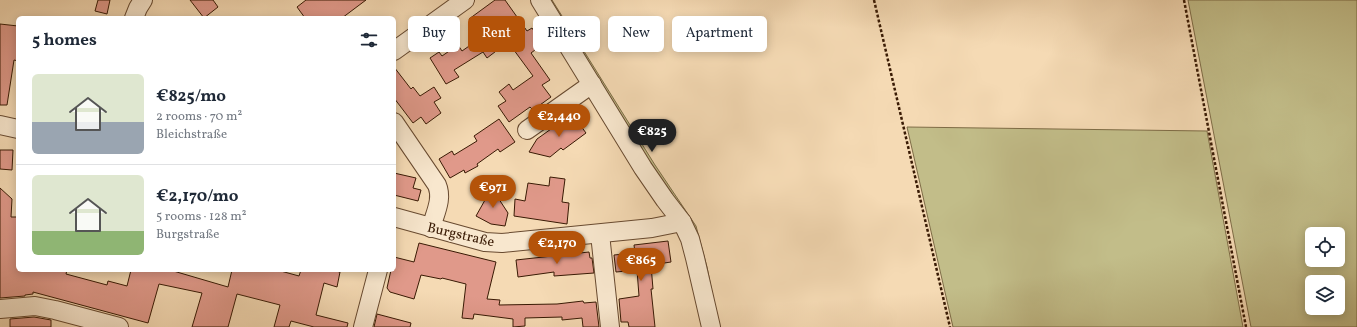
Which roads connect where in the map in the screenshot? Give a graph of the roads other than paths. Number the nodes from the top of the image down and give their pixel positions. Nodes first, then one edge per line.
1 (143, 0) edge
2 (465, 0) edge
3 (540, 0) edge
4 (135, 16) edge
5 (396, 50) edge
6 (592, 84) junction
7 (0, 125) edge
8 (396, 125) edge
9 (16, 129) edge
10 (527, 130) dead end
11 (396, 218) edge
12 (682, 222) junction
13 (431, 228) junction
14 (600, 234) junction
15 (377, 272) edge
16 (0, 309) edge
17 (119, 327) edge
18 (363, 327) edge
19 (610, 327) edge
20 (711, 327) edge

1 - 4 street
2 - 5 street
3 - 6 street
6 - 10 street
6 - 12 street
7 - 9 street
8 - 13 street
11 - 13 street, Burgstraße
12 - 14 street, Burgstraße
12 - 20 street
13 - 14 street, Burgstraße
14 - 19 street
15 - 18 street
16 - 17 street

